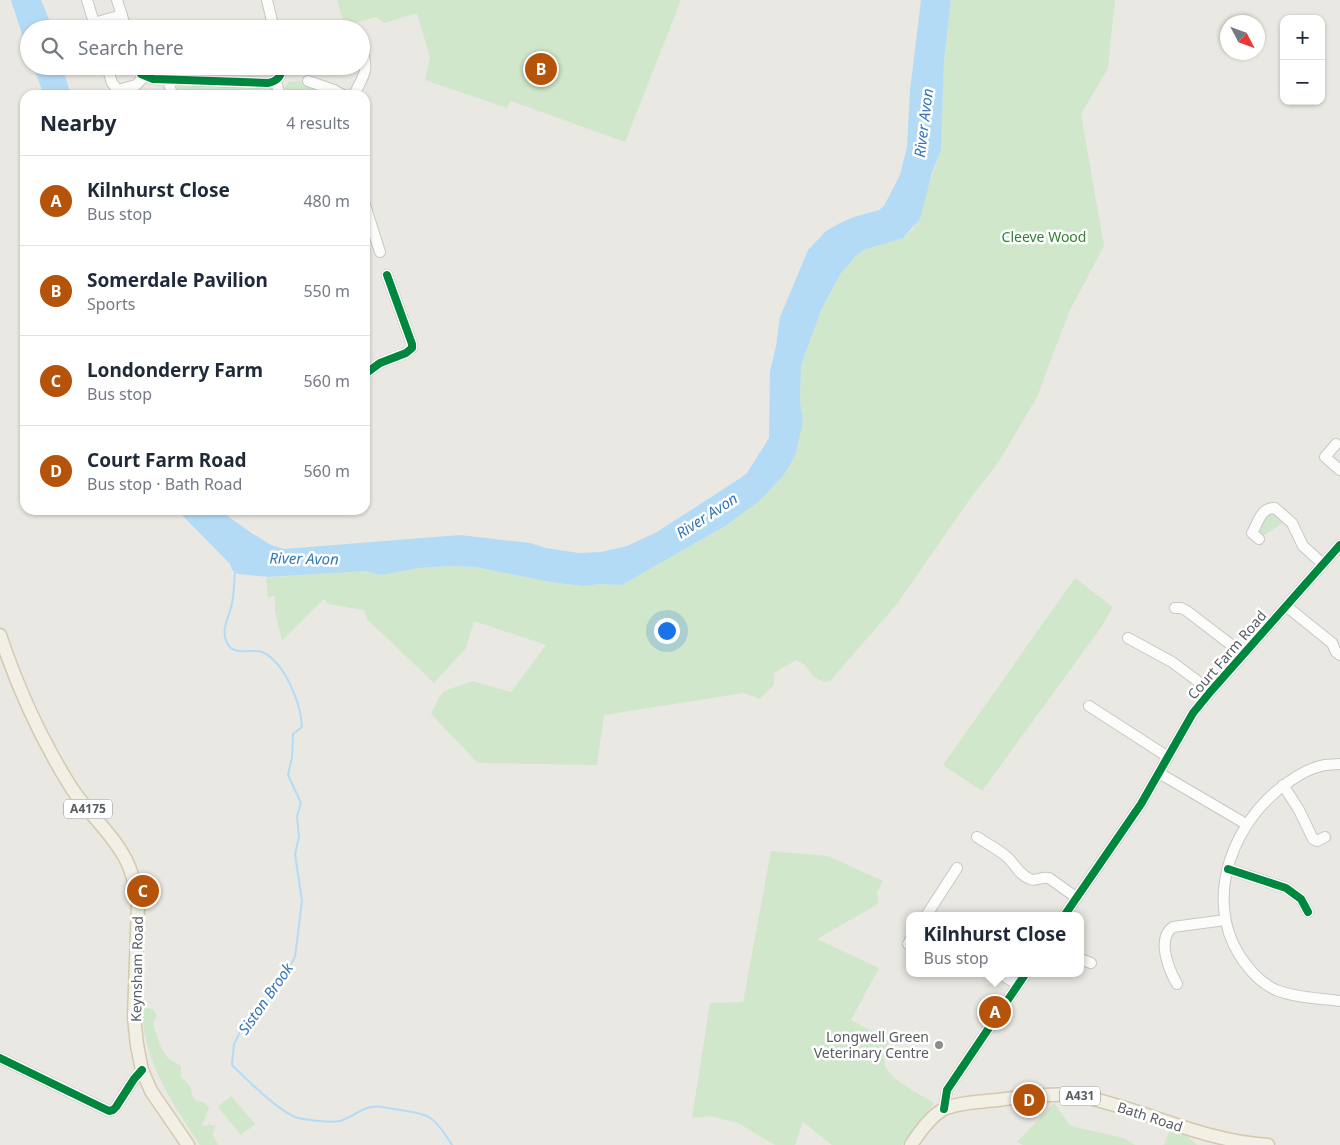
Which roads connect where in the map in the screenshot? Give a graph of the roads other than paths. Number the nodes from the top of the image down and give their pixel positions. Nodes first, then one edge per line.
1 (87, 0) edge
2 (117, 0) edge
3 (267, 0) edge
4 (122, 15) junction
5 (93, 20) edge
6 (110, 20) edge
7 (123, 20) edge
8 (272, 20) edge
9 (110, 75) edge
10 (280, 75) edge
11 (364, 75) edge
12 (144, 77) joint
13 (168, 79) junction
14 (308, 81) dead end
15 (276, 82) junction
16 (118, 90) edge
17 (118, 90) edge
18 (171, 90) edge
19 (278, 90) edge
20 (334, 90) edge
21 (356, 90) edge
22 (370, 221) edge
23 (380, 252) dead end
24 (387, 275) dead end
25 (370, 370) edge
26 (1336, 444) dead end
27 (1325, 457) junction
28 (1317, 466) dead end
29 (1340, 470) edge
30 (1251, 534) dead end
31 (1340, 546) edge
32 (1323, 564) junction
33 (1286, 606) junction
34 (1175, 608) dead end
35 (0, 635) edge
36 (1128, 638) dead end
37 (1243, 654) junction
38 (1340, 655) edge
39 (1211, 691) junction
40 (1089, 706) dead end
41 (1168, 757) junction
42 (1340, 764) edge
43 (1159, 773) junction
44 (1283, 785) junction
45 (1246, 824) junction
46 (976, 837) dead end
47 (1325, 837) dead end
48 (957, 868) dead end
49 (1228, 870) junction
50 (1077, 898) junction
51 (929, 912) edge
52 (1067, 912) edge
53 (1308, 912) dead end
54 (1225, 920) junction
55 (1006, 977) edge
56 (1023, 977) edge
57 (1172, 979) dead end
58 (1018, 985) junction
59 (1340, 1000) edge
60 (0, 1058) edge
61 (142, 1070) junction
62 (944, 1109) junction
63 (1210, 1141) edge
64 (188, 1145) edge
65 (911, 1145) edge
66 (1268, 1145) edge

1 - 5 street
2 - 4 street
3 - 8 street
4 - 6 street
4 - 7 street
9 - 17 street
10 - 15 street
11 - 21 street
12 - 13 street
12 - 16 street
13 - 15 street
13 - 18 street
14 - 20 street
15 - 19 street
22 - 23 street
24 - 25 street
26 - 27 street
27 - 28 street
27 - 29 street
30 - 32 street
31 - 32 street, Court Farm Road
32 - 33 street, Court Farm Road
33 - 37 street, Court Farm Road
33 - 38 street
34 - 37 street
35 - 61 main road, Keynsham Road / A4175
36 - 39 street
37 - 39 street, Court Farm Road
39 - 41 street, Court Farm Road
40 - 41 street
41 - 43 street, Court Farm Road
42 - 44 street
43 - 45 street
43 - 50 street, Court Farm Road
44 - 45 street
44 - 47 street
45 - 49 street
46 - 50 street
48 - 51 street
49 - 53 street
49 - 54 street
50 - 52 street, Court Farm Road
54 - 57 street
54 - 59 street
55 - 58 street
56 - 58 street
58 - 62 street
60 - 61 street
61 - 64 main road, Keynsham Road / A4175
62 - 63 main road, Bath Road / A431
62 - 65 main road
63 - 66 main road, Bath Road / A431

